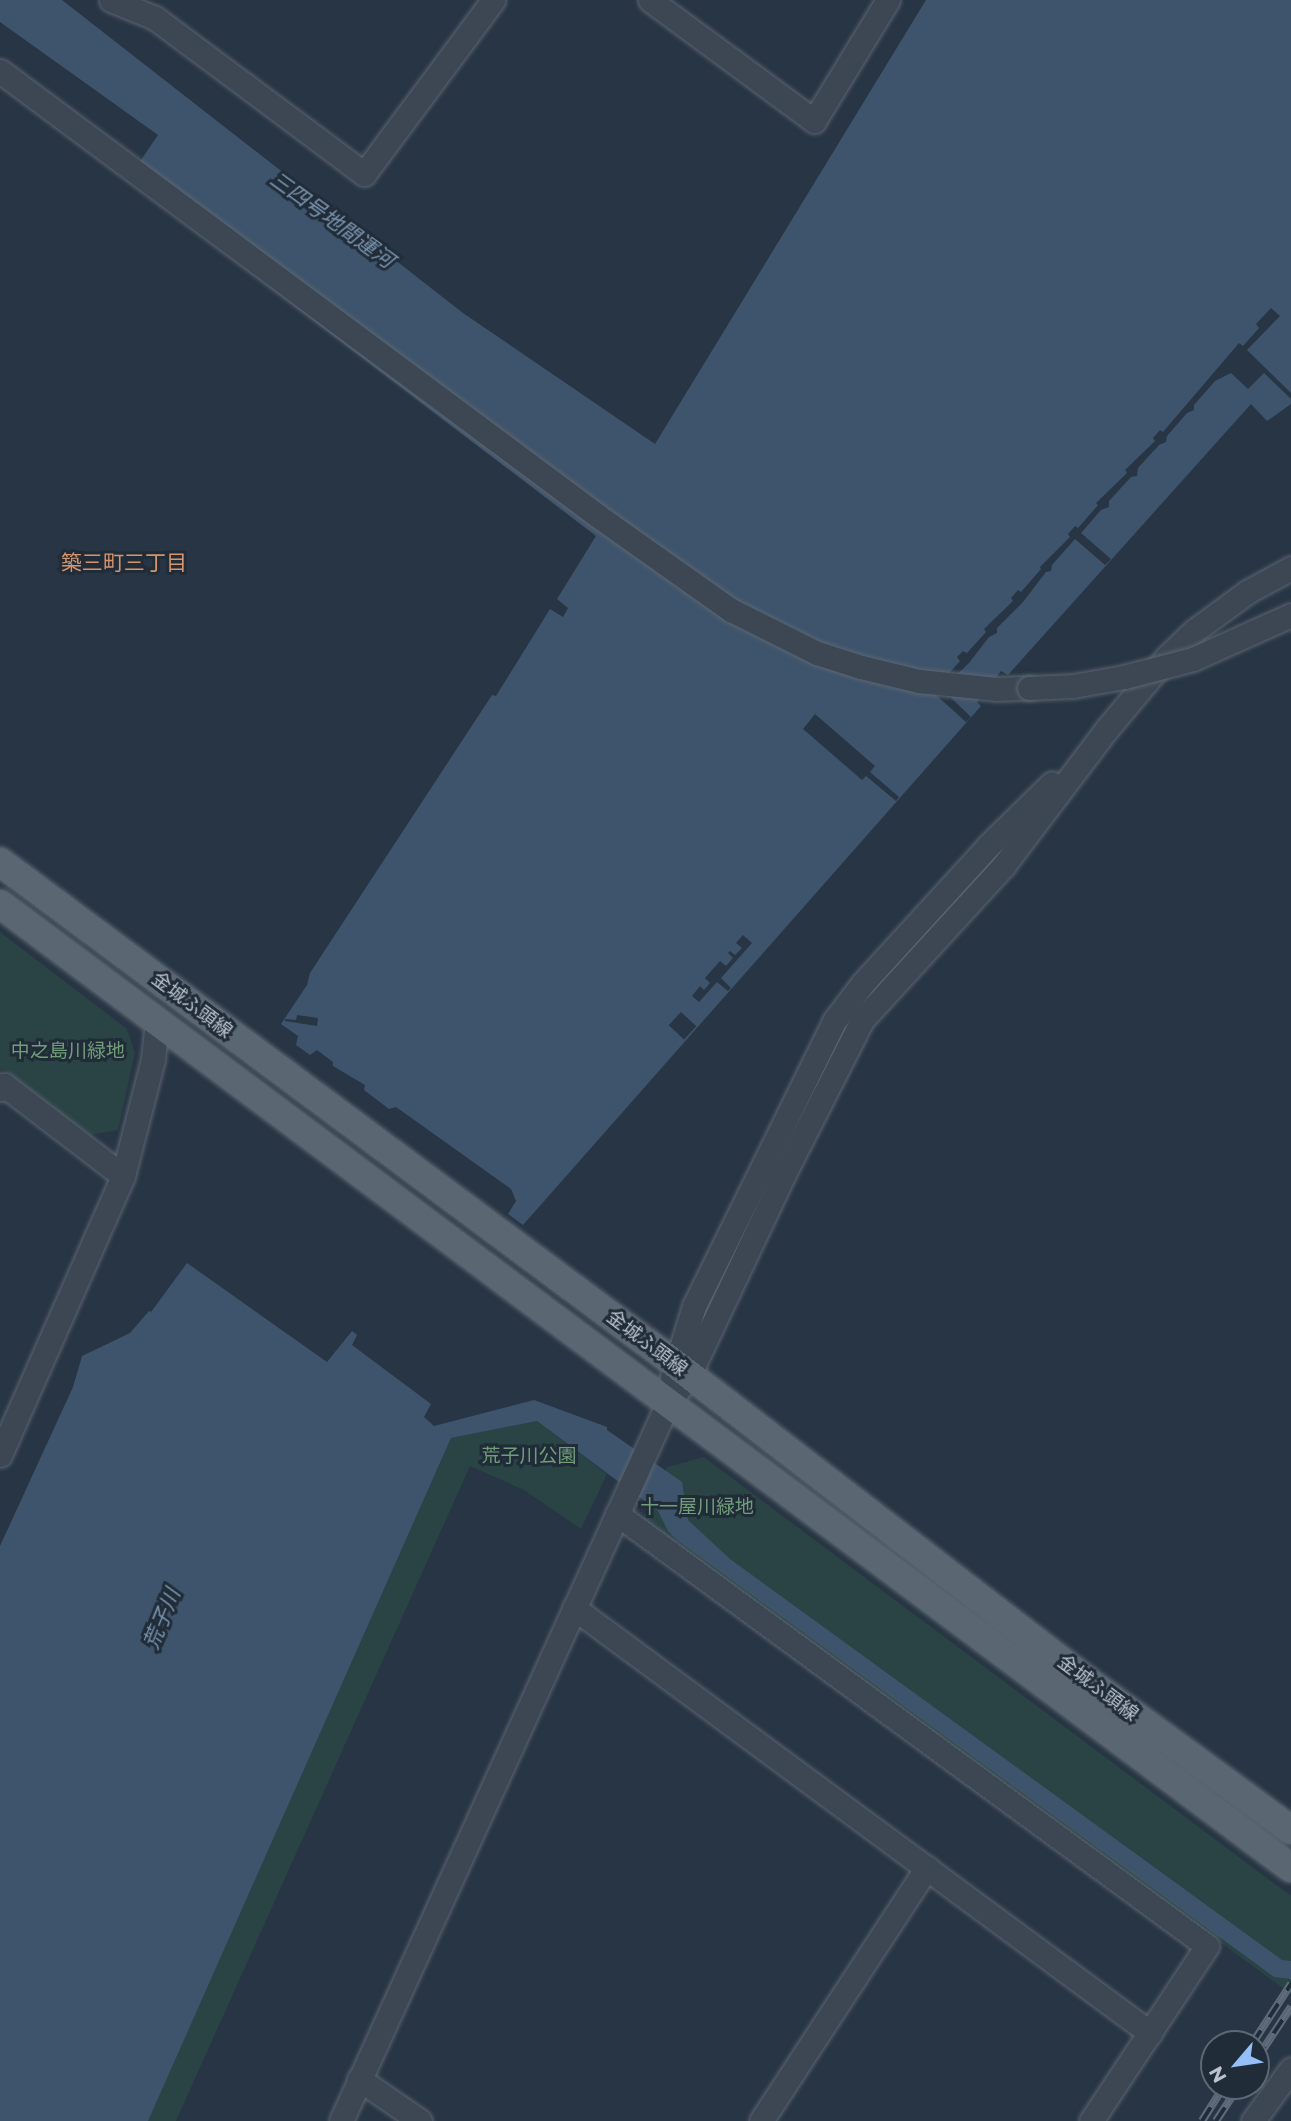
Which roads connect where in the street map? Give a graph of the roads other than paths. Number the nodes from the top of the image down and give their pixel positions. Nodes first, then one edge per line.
1 (111, 0) edge
2 (132, 0) edge
3 (494, 0) edge
4 (650, 0) edge
5 (888, 0) edge
6 (155, 18) junction
7 (0, 71) edge
8 (1291, 568) edge
9 (1291, 615) edge
10 (0, 862) edge
11 (0, 904) edge
12 (157, 1022) junction
13 (0, 1089) edge
14 (123, 1176) junction
15 (682, 1369) junction
16 (667, 1405) junction
17 (0, 1455) edge
18 (617, 1514) junction
19 (574, 1608) junction
20 (1291, 1830) edge
21 (927, 1867) junction
22 (1291, 1868) edge
23 (1150, 2033) junction
24 (1291, 2069) edge
25 (359, 2080) junction
26 (341, 2121) edge
27 (420, 2121) edge
28 (761, 2121) edge
29 (1091, 2121) edge
30 (1253, 2121) edge

1 - 6 street
2 - 6 street
3 - 6 street
4 - 5 street
7 - 9 street, bridge
8 - 15 street
10 - 15 main road, 金城ふ頭線
11 - 12 main road, 金城ふ頭線
12 - 14 street
12 - 16 main road, 金城ふ頭線
13 - 14 street
14 - 17 street
15 - 16 street
15 - 20 main road, 金城ふ頭線
16 - 18 street
16 - 22 main road, 金城ふ頭線
18 - 19 street
18 - 23 street
19 - 21 street
19 - 25 street
21 - 23 street
21 - 28 street
23 - 29 street
24 - 30 street
25 - 26 street
25 - 27 street

